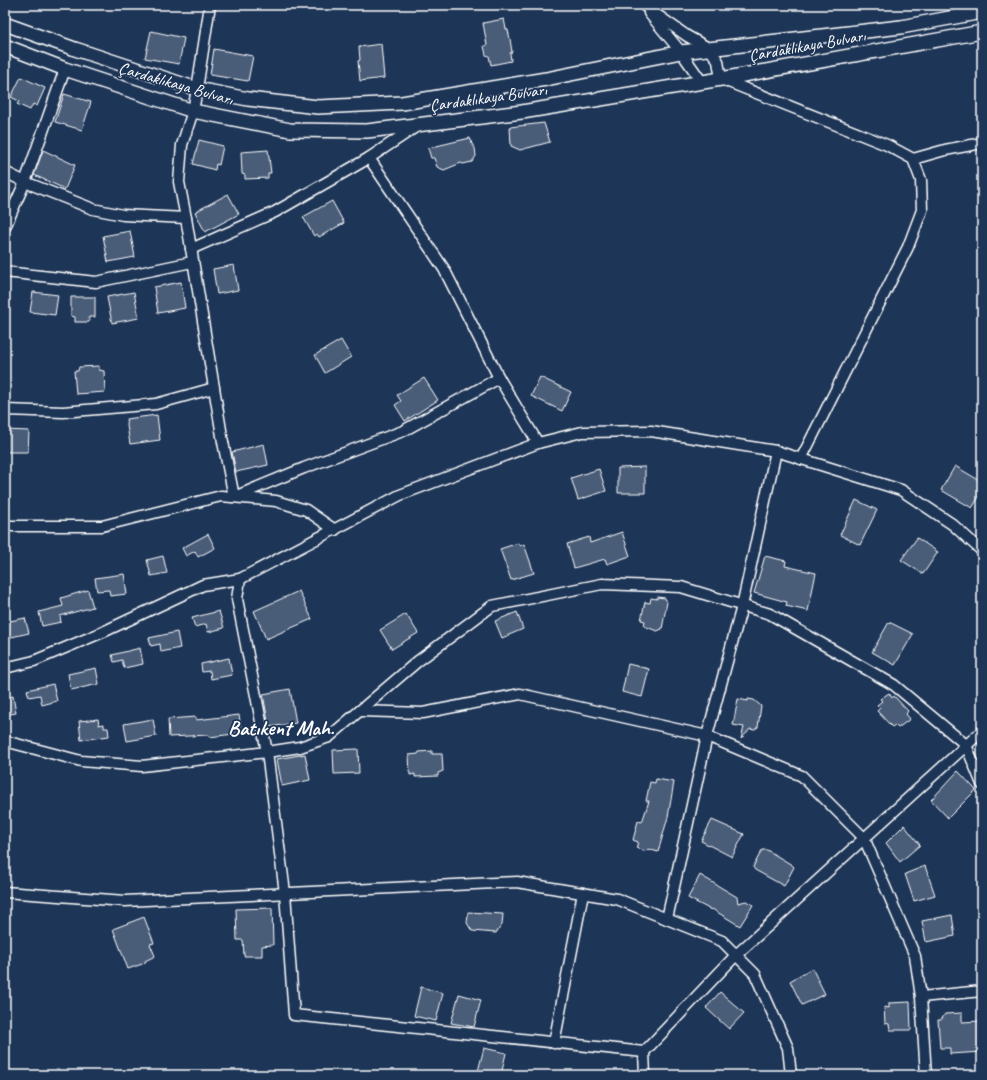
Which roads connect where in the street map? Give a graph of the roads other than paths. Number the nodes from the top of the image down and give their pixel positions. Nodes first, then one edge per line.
1 (210, 5) edge
2 (643, 5) edge
3 (982, 12) edge
4 (5, 24) edge
5 (982, 32) edge
6 (5, 46) edge
7 (710, 49) junction
8 (681, 52) junction
9 (65, 69) junction
10 (721, 79) junction
11 (702, 82) junction
12 (197, 89) junction
13 (193, 111) junction
14 (419, 125) junction
15 (982, 143) edge
16 (369, 158) junction
17 (913, 159) junction
18 (5, 172) edge
19 (25, 182) junction
20 (186, 218) junction
21 (5, 227) edge
22 (191, 249) junction
23 (192, 262) junction
24 (5, 272) edge
25 (499, 378) junction
26 (214, 388) junction
27 (5, 410) edge
28 (538, 442) junction
29 (776, 451) junction
30 (801, 459) junction
31 (234, 497) junction
32 (5, 526) edge
33 (335, 530) junction
34 (982, 551) edge
35 (240, 579) junction
36 (742, 606) junction
37 (5, 668) edge
38 (360, 711) junction
39 (982, 732) edge
40 (707, 736) junction
41 (5, 741) edge
42 (966, 745) junction
43 (267, 752) junction
44 (982, 784) edge
45 (864, 838) junction
46 (5, 892) edge
47 (285, 893) junction
48 (583, 893) junction
49 (667, 919) junction
50 (736, 955) junction
51 (982, 991) edge
52 (921, 996) junction
53 (554, 1042) junction
54 (644, 1052) junction
55 (645, 1075) edge
56 (791, 1075) edge
57 (926, 1075) edge

1 - 12 street
2 - 7 street
2 - 8 street
3 - 7 main road, Çardaklıkaya Bulvarı
4 - 12 main road, Çardaklıkaya Bulvarı
5 - 10 main road, Çardaklıkaya Bulvarı
6 - 9 main road, Çardaklıkaya Bulvarı
7 - 8 main road, Çardaklıkaya Bulvarı
7 - 10 street
8 - 11 street
8 - 12 main road, Çardaklıkaya Bulvarı
9 - 13 main road, Çardaklıkaya Bulvarı
9 - 19 street
10 - 11 main road, Çardaklıkaya Bulvarı
10 - 17 street
11 - 14 main road, Çardaklıkaya Bulvarı
12 - 13 street
13 - 14 main road, Çardaklıkaya Bulvarı
13 - 20 street
14 - 16 street
15 - 17 street
16 - 22 street
16 - 25 street
17 - 30 street
18 - 19 street
19 - 20 street
19 - 21 street
20 - 22 street
22 - 23 street
23 - 24 street
23 - 26 street
25 - 28 street
25 - 31 street
26 - 27 street
26 - 31 street
28 - 29 street
28 - 33 street
29 - 30 street
29 - 36 street
30 - 34 street
31 - 32 street
31 - 33 street
33 - 35 street
35 - 37 street
35 - 43 street
36 - 38 street
36 - 40 street
36 - 42 street
38 - 40 street
38 - 43 street
39 - 42 street
40 - 45 street
40 - 49 street
41 - 43 street
42 - 44 street
42 - 45 street
43 - 47 street
45 - 50 street
45 - 52 street
46 - 47 street
47 - 48 street
47 - 53 street
48 - 49 street
48 - 53 street
49 - 50 street
50 - 54 street
50 - 56 street
51 - 52 street
52 - 57 street
53 - 54 street
54 - 55 street

